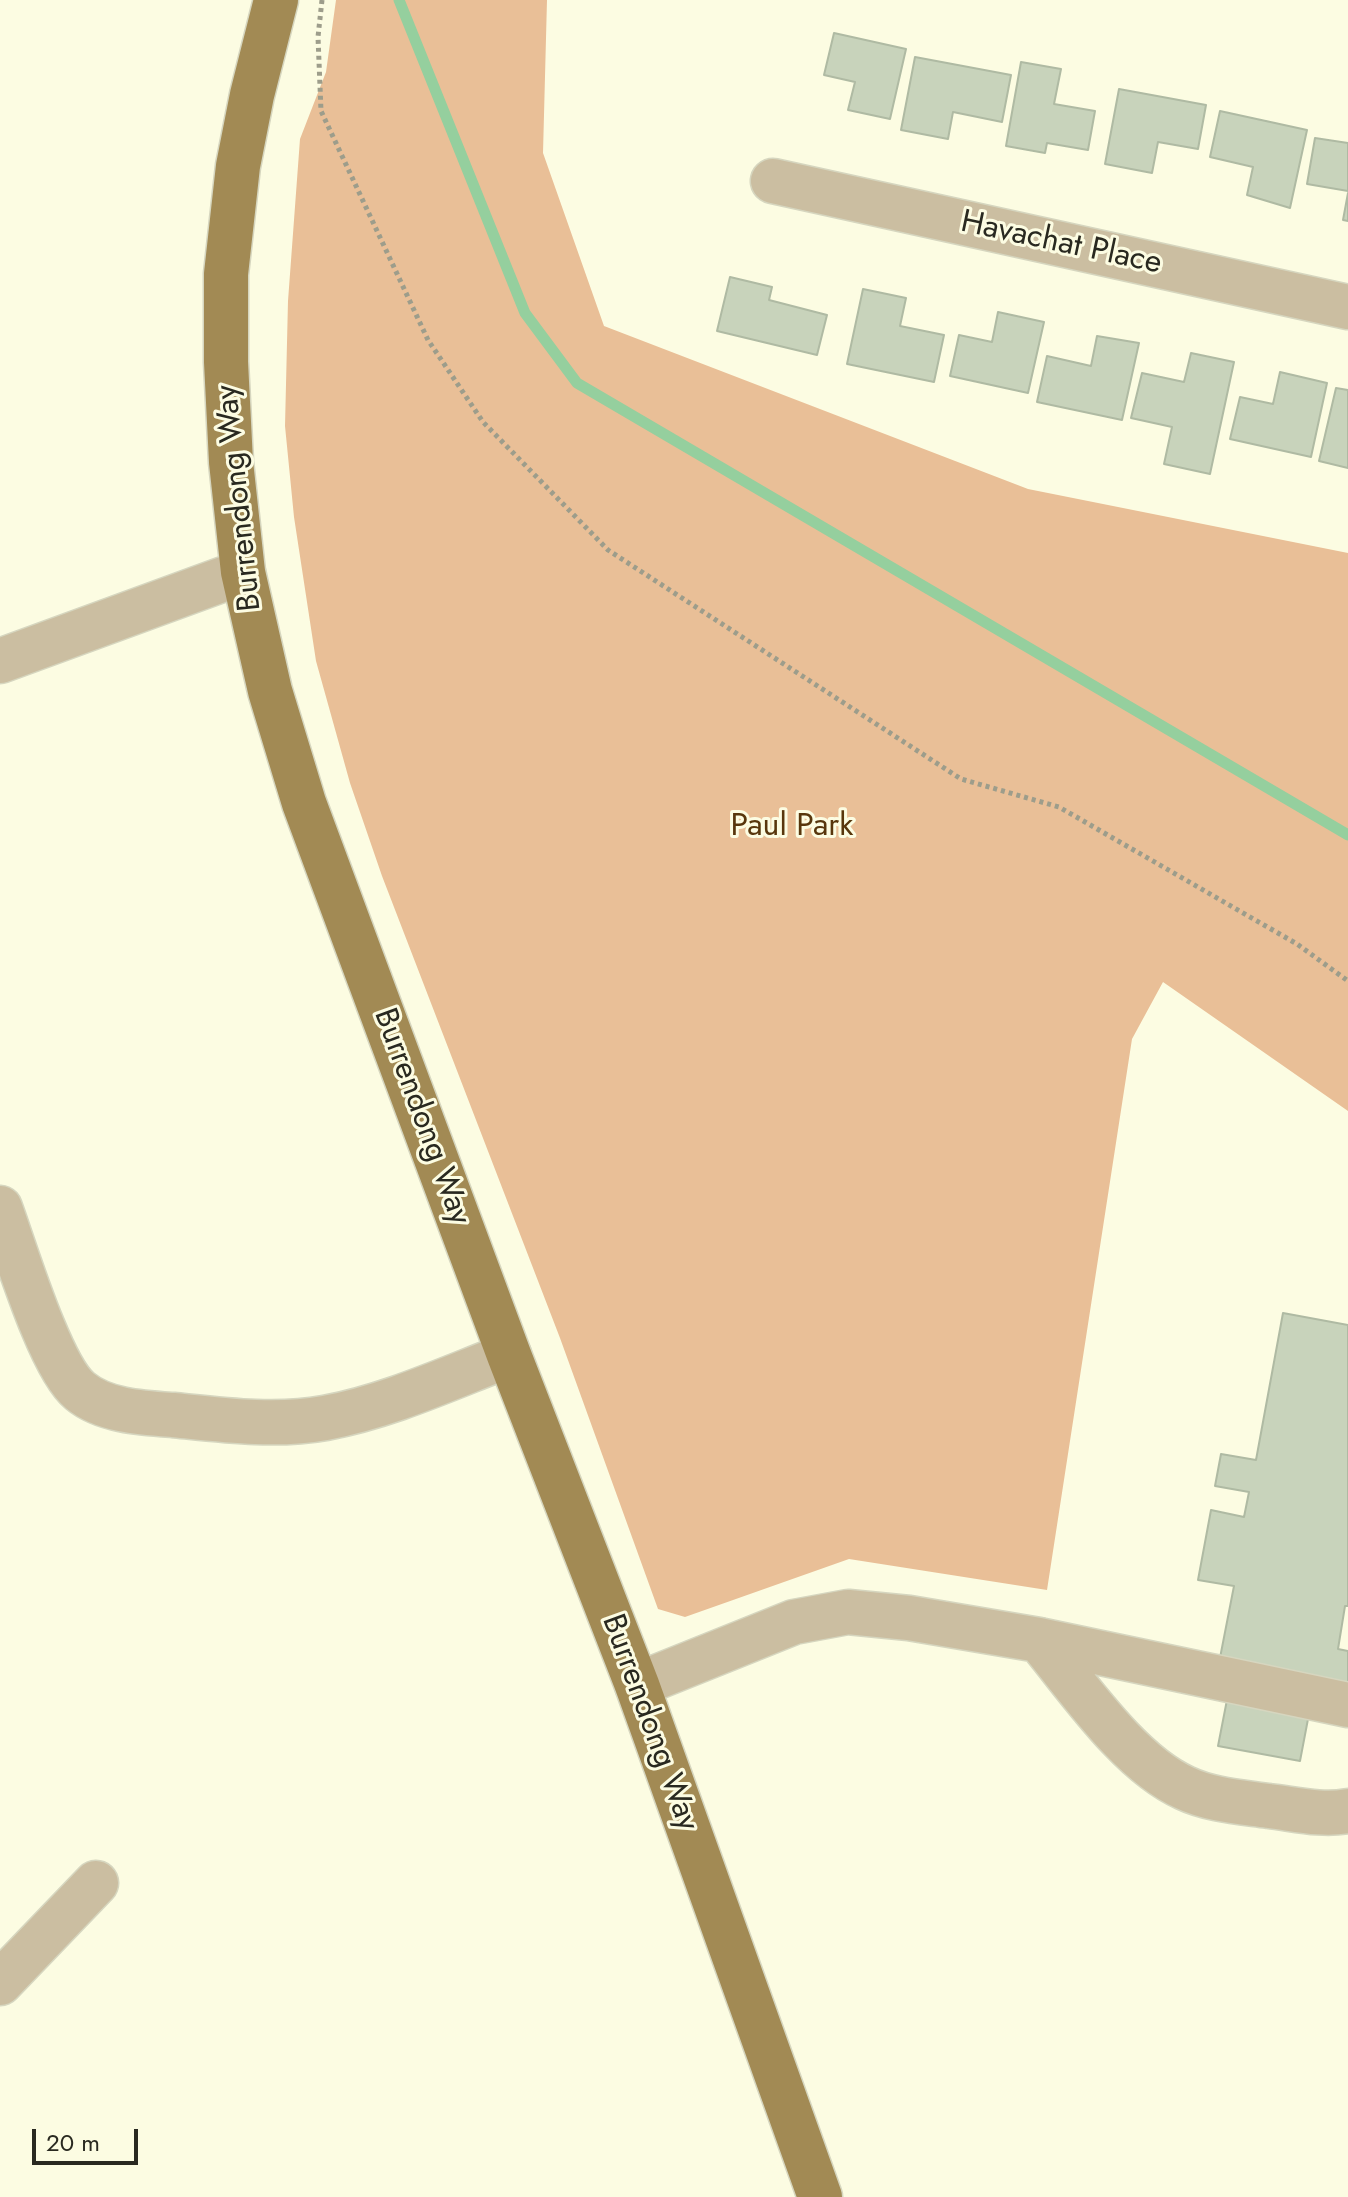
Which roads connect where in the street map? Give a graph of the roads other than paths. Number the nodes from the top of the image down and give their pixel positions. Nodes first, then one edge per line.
1 (276, 0) edge
2 (773, 181) dead end
3 (1348, 307) edge
4 (243, 572) junction
5 (0, 661) edge
6 (0, 1208) edge
7 (509, 1355) junction
8 (1039, 1640) junction
9 (637, 1685) junction
10 (1348, 1705) edge
11 (1348, 1811) edge
12 (96, 1883) dead end
13 (0, 1983) edge
14 (820, 2197) edge

1 - 4 main road, Burrendong Way
2 - 3 street, Havachat Place
4 - 5 street
4 - 7 main road, Burrendong Way
6 - 7 street
7 - 9 main road, Burrendong Way
8 - 9 street
8 - 10 street
8 - 11 street
9 - 14 main road, Burrendong Way
12 - 13 street

